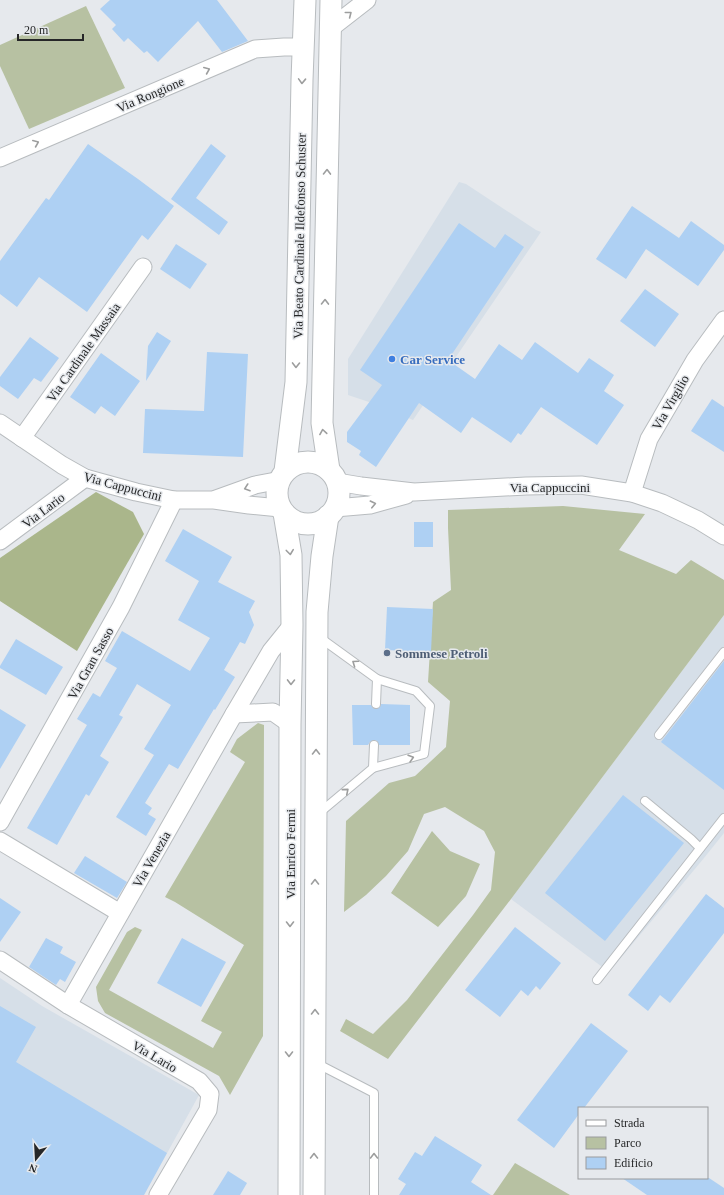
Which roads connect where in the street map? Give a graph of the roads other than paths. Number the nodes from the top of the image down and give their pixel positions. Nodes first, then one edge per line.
1 (305, 0) edge
2 (331, 0) edge
3 (367, 0) edge
4 (331, 28) junction
5 (304, 47) junction
6 (0, 158) edge
7 (143, 267) dead end
8 (724, 320) edge
9 (0, 423) edge
10 (22, 438) junction
11 (283, 475) junction
12 (333, 476) junction
13 (85, 478) junction
14 (414, 492) junction
15 (632, 493) junction
16 (174, 500) junction
17 (214, 500) junction
18 (282, 511) junction
19 (331, 512) junction
20 (724, 536) edge
21 (0, 541) edge
22 (292, 625) junction
23 (317, 636) junction
24 (724, 652) edge
25 (378, 679) junction
26 (376, 704) dead end
27 (234, 714) junction
28 (290, 724) junction
29 (659, 735) dead end
30 (374, 745) dead end
31 (373, 768) junction
32 (645, 801) dead end
33 (316, 816) junction
34 (724, 818) edge
35 (0, 822) edge
36 (0, 840) edge
37 (700, 848) junction
38 (120, 913) junction
39 (0, 960) edge
40 (597, 980) dead end
41 (68, 1005) junction
42 (314, 1062) junction
43 (158, 1195) edge
44 (289, 1195) edge
45 (314, 1195) edge
46 (374, 1195) edge

1 - 5 street, Via Beato Cardinale Ildefonso Schuster
2 - 4 street, Via Beato Cardinale Ildefonso Schuster
4 -> 3 street
12 -> 4 street, Via Beato Cardinale Ildefonso Schuster
6 -> 5 street, Via Rongione
5 -> 11 street, Via Beato Cardinale Ildefonso Schuster
7 - 10 street, Via Cardinale Massaia
8 - 15 street, Via Virgilio
9 - 10 street, Via Cappuccini
10 - 13 street, Via Cappuccini
11 - 12 street
11 -> 17 street, Via Cappuccini
11 - 18 street
12 - 14 street, Via Cappuccini
12 - 19 street
13 - 16 street, Via Cappuccini
13 - 21 street, Via Lario
14 - 15 street, Via Cappuccini
19 -> 14 street, Via Cappuccini
15 - 20 street, Via Cappuccini
16 - 17 street, Via Cappuccini
16 - 35 street, Via Gran Sasso
17 - 18 street, Via Cappuccini
18 - 19 street
18 -> 22 street, Via Enrico Fermi
19 - 23 street, Via Enrico Fermi
22 - 27 street, Via Venezia
22 -> 28 street, Via Enrico Fermi
25 -> 23 lane
33 -> 23 street, Via Enrico Fermi
24 - 29 lane
25 - 26 lane
31 -> 25 lane
27 - 28 street
27 - 38 street, Via Venezia
28 -> 44 street, Via Enrico Fermi
30 - 31 lane
33 -> 31 lane
32 - 37 lane
42 -> 33 street, Via Enrico Fermi
34 - 37 lane
36 - 38 street
37 - 40 lane
38 - 41 street, Via Venezia
39 - 41 street, Via Lario
41 - 43 street, Via Lario
45 -> 42 street, Via Enrico Fermi
46 -> 42 lane

